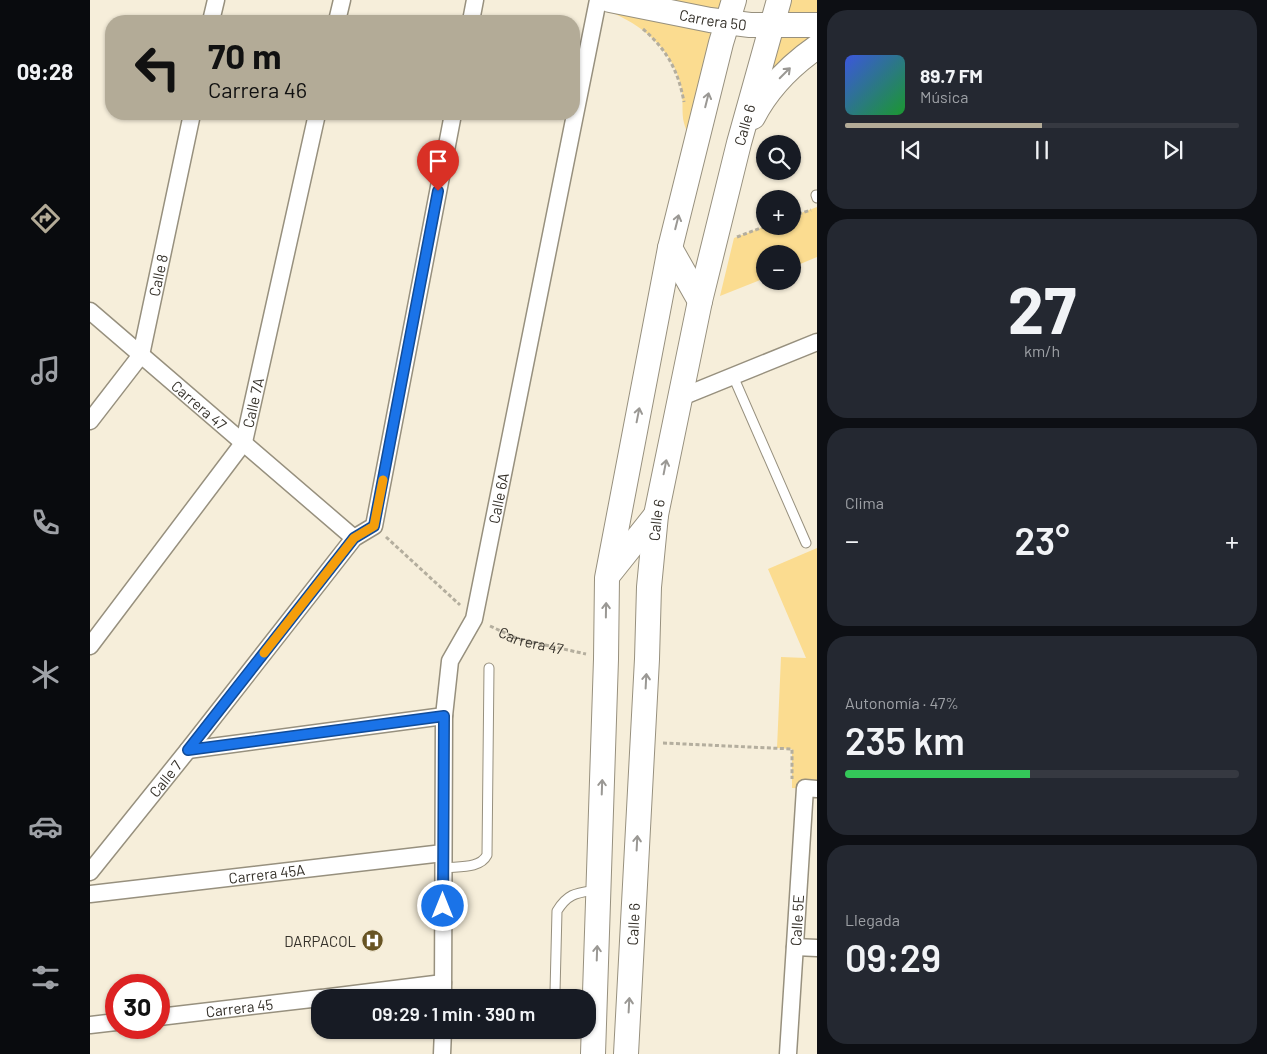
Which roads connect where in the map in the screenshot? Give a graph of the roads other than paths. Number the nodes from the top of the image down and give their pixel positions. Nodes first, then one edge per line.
1 (216, 0) edge
2 (342, 0) edge
3 (475, 0) edge
4 (734, 0) edge
5 (779, 0) edge
6 (617, 1) edge
7 (212, 15) edge
8 (338, 15) edge
9 (472, 15) edge
10 (729, 23) junction
11 (772, 25) junction
12 (817, 25) edge
13 (817, 47) edge
14 (580, 84) edge
15 (191, 120) edge
16 (316, 120) edge
17 (452, 120) edge
18 (573, 120) edge
19 (739, 143) junction
20 (670, 248) junction
21 (700, 300) junction
22 (90, 310) edge
23 (817, 342) edge
24 (141, 355) junction
25 (733, 376) junction
26 (679, 398) junction
27 (90, 421) edge
28 (244, 442) junction
29 (656, 515) junction
30 (354, 538) junction
31 (806, 544) dead end
32 (607, 578) junction
33 (90, 646) edge
34 (489, 668) dead end
35 (444, 716) junction
36 (188, 750) junction
37 (805, 788) edge
38 (443, 860) junction
39 (90, 872) edge
40 (599, 889) junction
41 (90, 894) edge
42 (795, 947) junction
43 (817, 948) edge
44 (443, 989) edge
45 (554, 989) edge
46 (593, 989) edge
47 (311, 999) edge
48 (170, 1016) edge
49 (105, 1023) edge
50 (90, 1025) edge
51 (443, 1039) edge
52 (592, 1039) edge
53 (627, 1052) edge
54 (442, 1054) edge
55 (593, 1054) edge
56 (788, 1054) edge

1 - 7 street
2 - 8 street
3 - 9 street
4 - 10 main road
5 - 11 main road, Calle 6
6 - 10 main road, Carrera 50
6 - 14 street, Calle 6A
10 - 11 main road, Carrera 50
20 -> 10 main road
11 - 12 main road, Carrera 50
11 - 19 main road, Calle 6
19 -> 13 main road
15 - 24 street, Calle 8
16 - 28 street, Calle 7A
17 - 30 street, Calle 7
18 - 35 street, Calle 6A
19 - 21 main road, Calle 6
20 - 21 main road
32 -> 20 main road
21 - 26 main road, Calle 6
22 - 24 street, Carrera 47
23 - 25 street
24 - 27 street, Calle 8
24 - 28 street, Carrera 47
25 - 26 street
25 - 31 lane
29 -> 26 main road, Calle 6
28 - 30 street, Carrera 47
28 - 33 street, Calle 7A
29 - 32 main road
53 -> 29 main road, Calle 6
30 - 36 street, Calle 7
40 -> 32 main road
34 - 38 lane
35 - 36 street
35 - 38 street, Calle 6A
36 - 39 street, Calle 7
37 - 42 street, Calle 5E
38 - 41 street, Carrera 45A
38 - 44 street, Calle 6A
40 - 45 lane
46 -> 40 main road
42 - 43 street
42 - 56 street, Calle 5E
47 - 48 street, Carrera 45
49 - 50 street
51 - 54 street
52 - 55 main road

